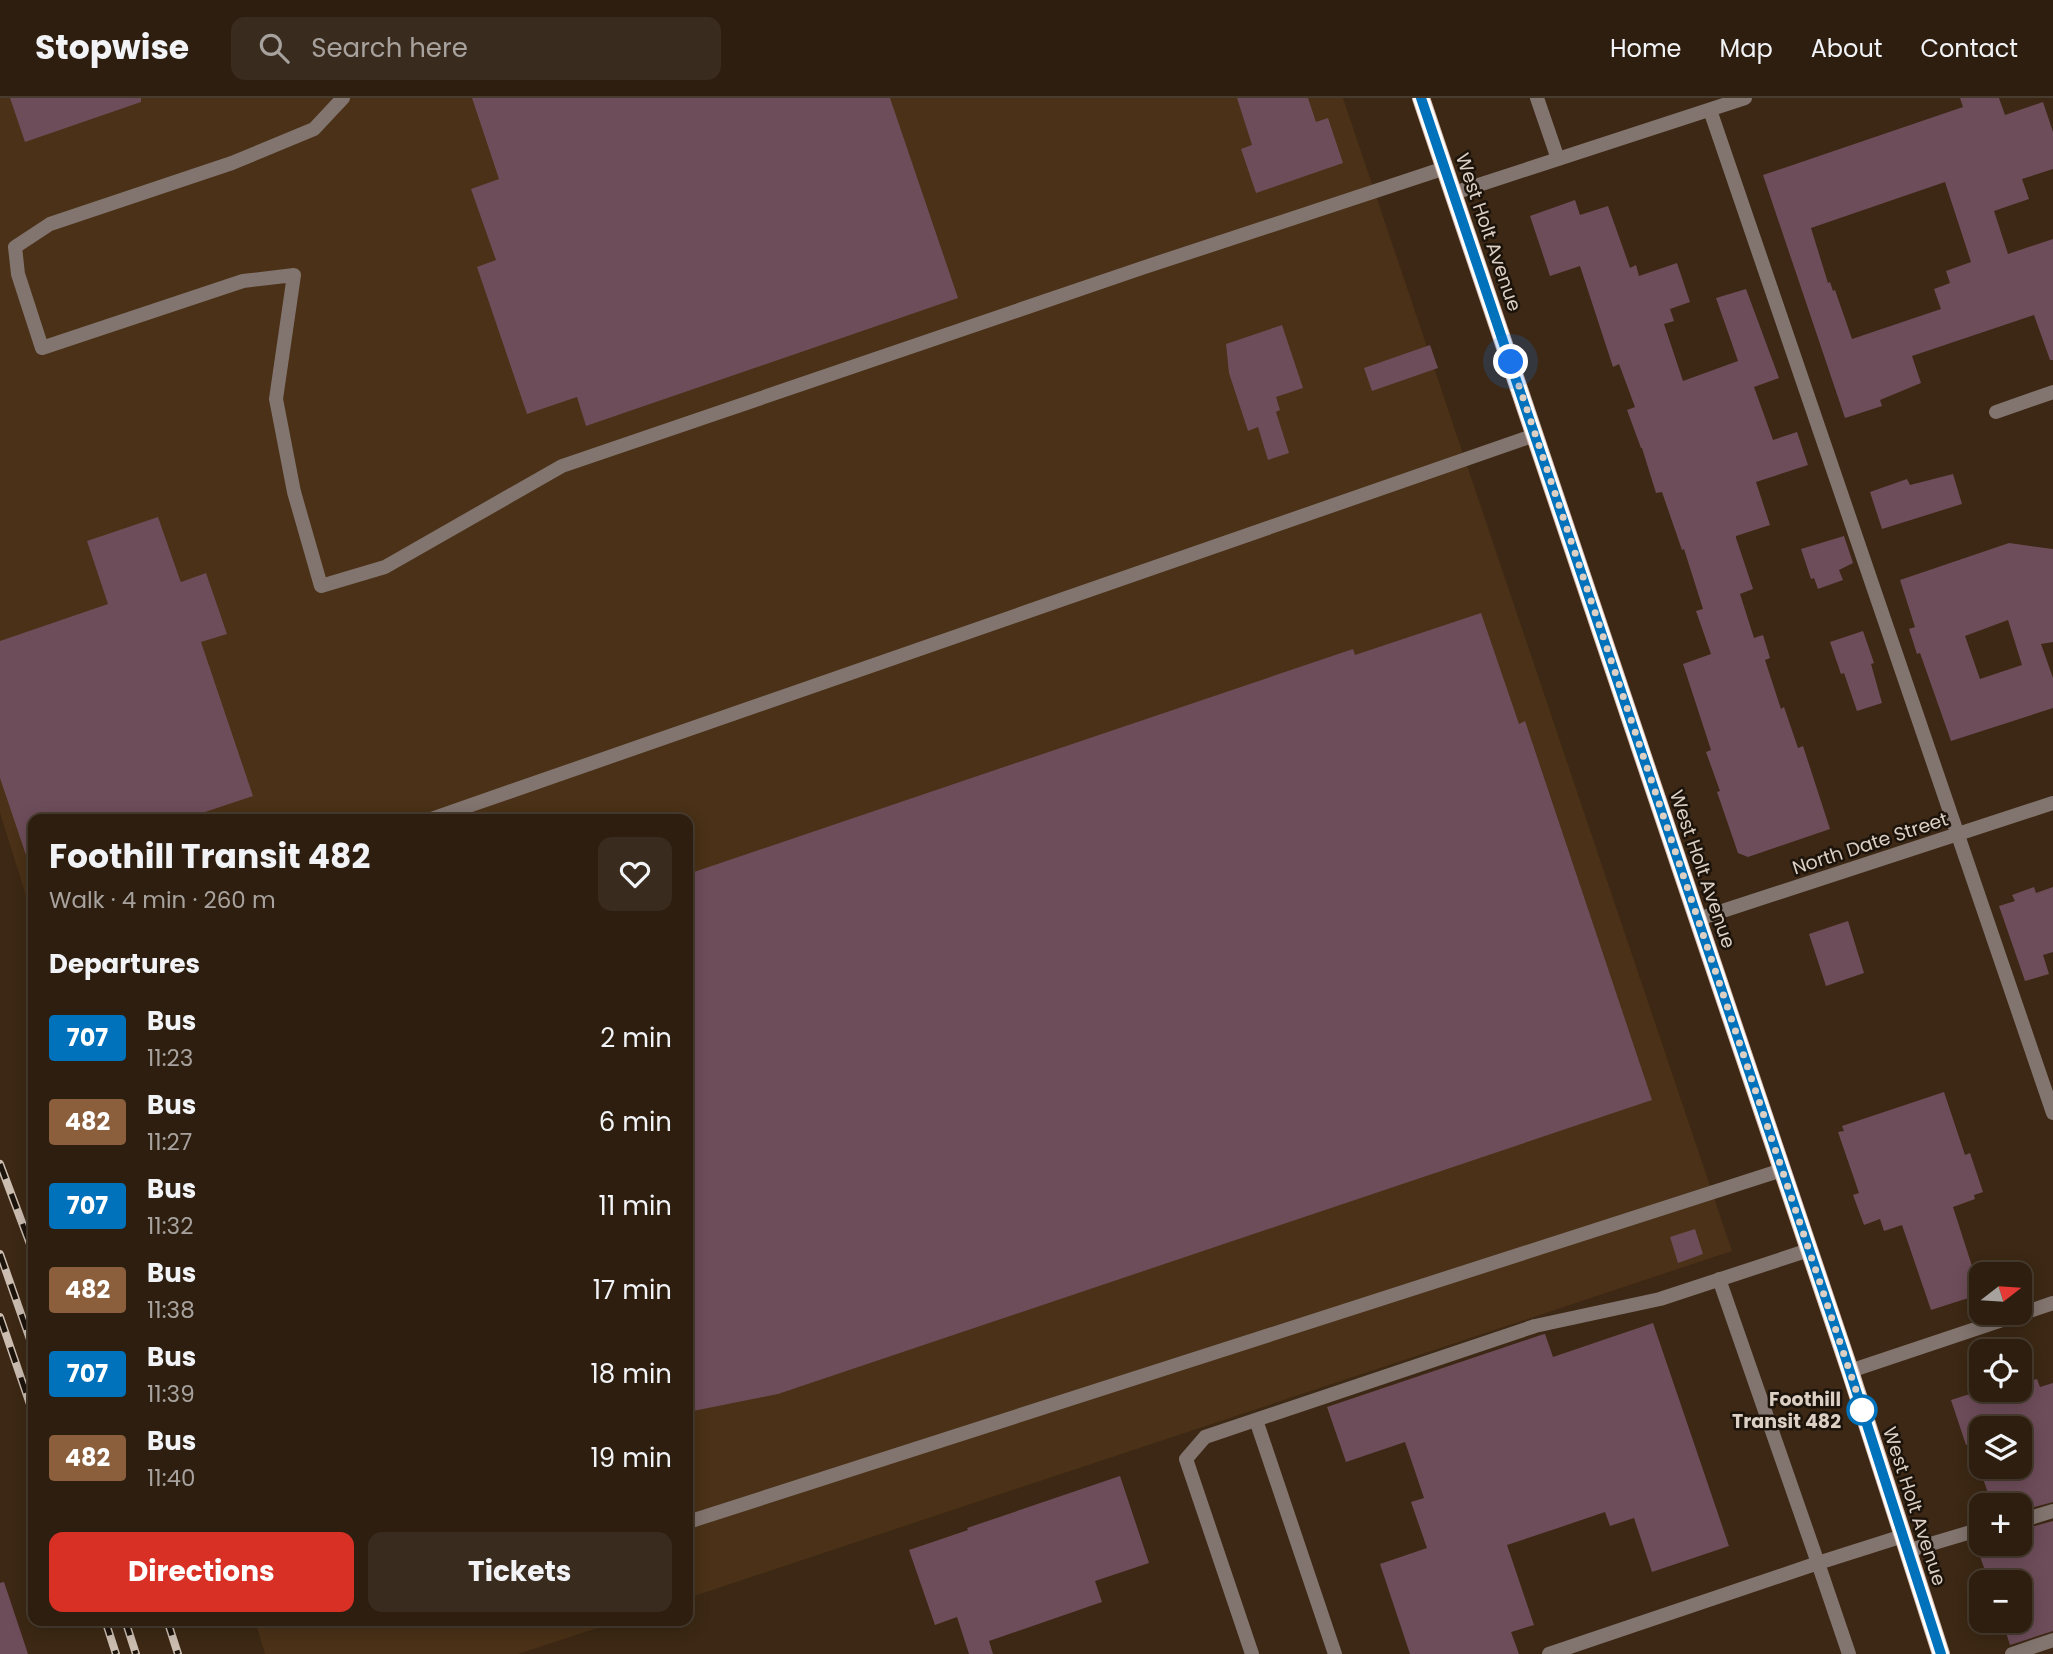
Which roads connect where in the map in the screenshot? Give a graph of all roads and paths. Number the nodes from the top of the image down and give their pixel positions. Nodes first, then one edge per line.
1 (343, 98) edge
2 (1421, 98) edge
3 (1537, 98) edge
4 (1745, 98) edge
5 (1710, 110) junction
6 (1558, 159) junction
7 (1445, 168) junction
8 (1454, 193) junction
9 (2053, 392) edge
10 (1996, 412) dead end
11 (1535, 435) junction
12 (2053, 803) edge
13 (445, 814) edge
14 (1959, 834) junction
15 (1698, 919) junction
16 (2053, 1112) edge
17 (1782, 1170) junction
18 (1809, 1250) junction
19 (1719, 1279) junction
20 (2053, 1303) edge
21 (1850, 1371) junction
22 (1256, 1420) junction
23 (2053, 1511) edge
24 (2032, 1517) edge
25 (693, 1520) edge
26 (1969, 1531) edge
27 (1905, 1544) junction
28 (1818, 1563) junction
29 (2053, 1640) edge
30 (1252, 1654) edge
31 (1335, 1654) edge
32 (1549, 1654) edge
33 (1849, 1654) edge
34 (1941, 1654) edge
35 (2012, 1654) edge

1 - 7 street
2 - 7 main road, West Holt Avenue
3 - 6 street
4 - 5 street
5 - 6 street
5 - 14 street
6 - 8 street
7 - 8 main road, West Holt Avenue
8 - 11 main road, West Holt Avenue
9 - 10 street
11 - 13 street
11 - 15 main road, West Holt Avenue
12 - 14 street, North Date Street
14 - 15 street, North Date Street
14 - 16 street
15 - 17 main road, West Holt Avenue
17 - 18 main road, West Holt Avenue
17 - 25 street
18 - 19 street
18 - 21 main road, West Holt Avenue
19 - 22 street
19 - 28 street
20 - 21 street
21 - 27 main road, West Holt Avenue
22 - 30 street
22 - 31 street
23 - 24 street
26 - 27 street
27 - 28 street
27 - 34 main road, West Holt Avenue
28 - 32 street
28 - 33 street
29 - 35 street

